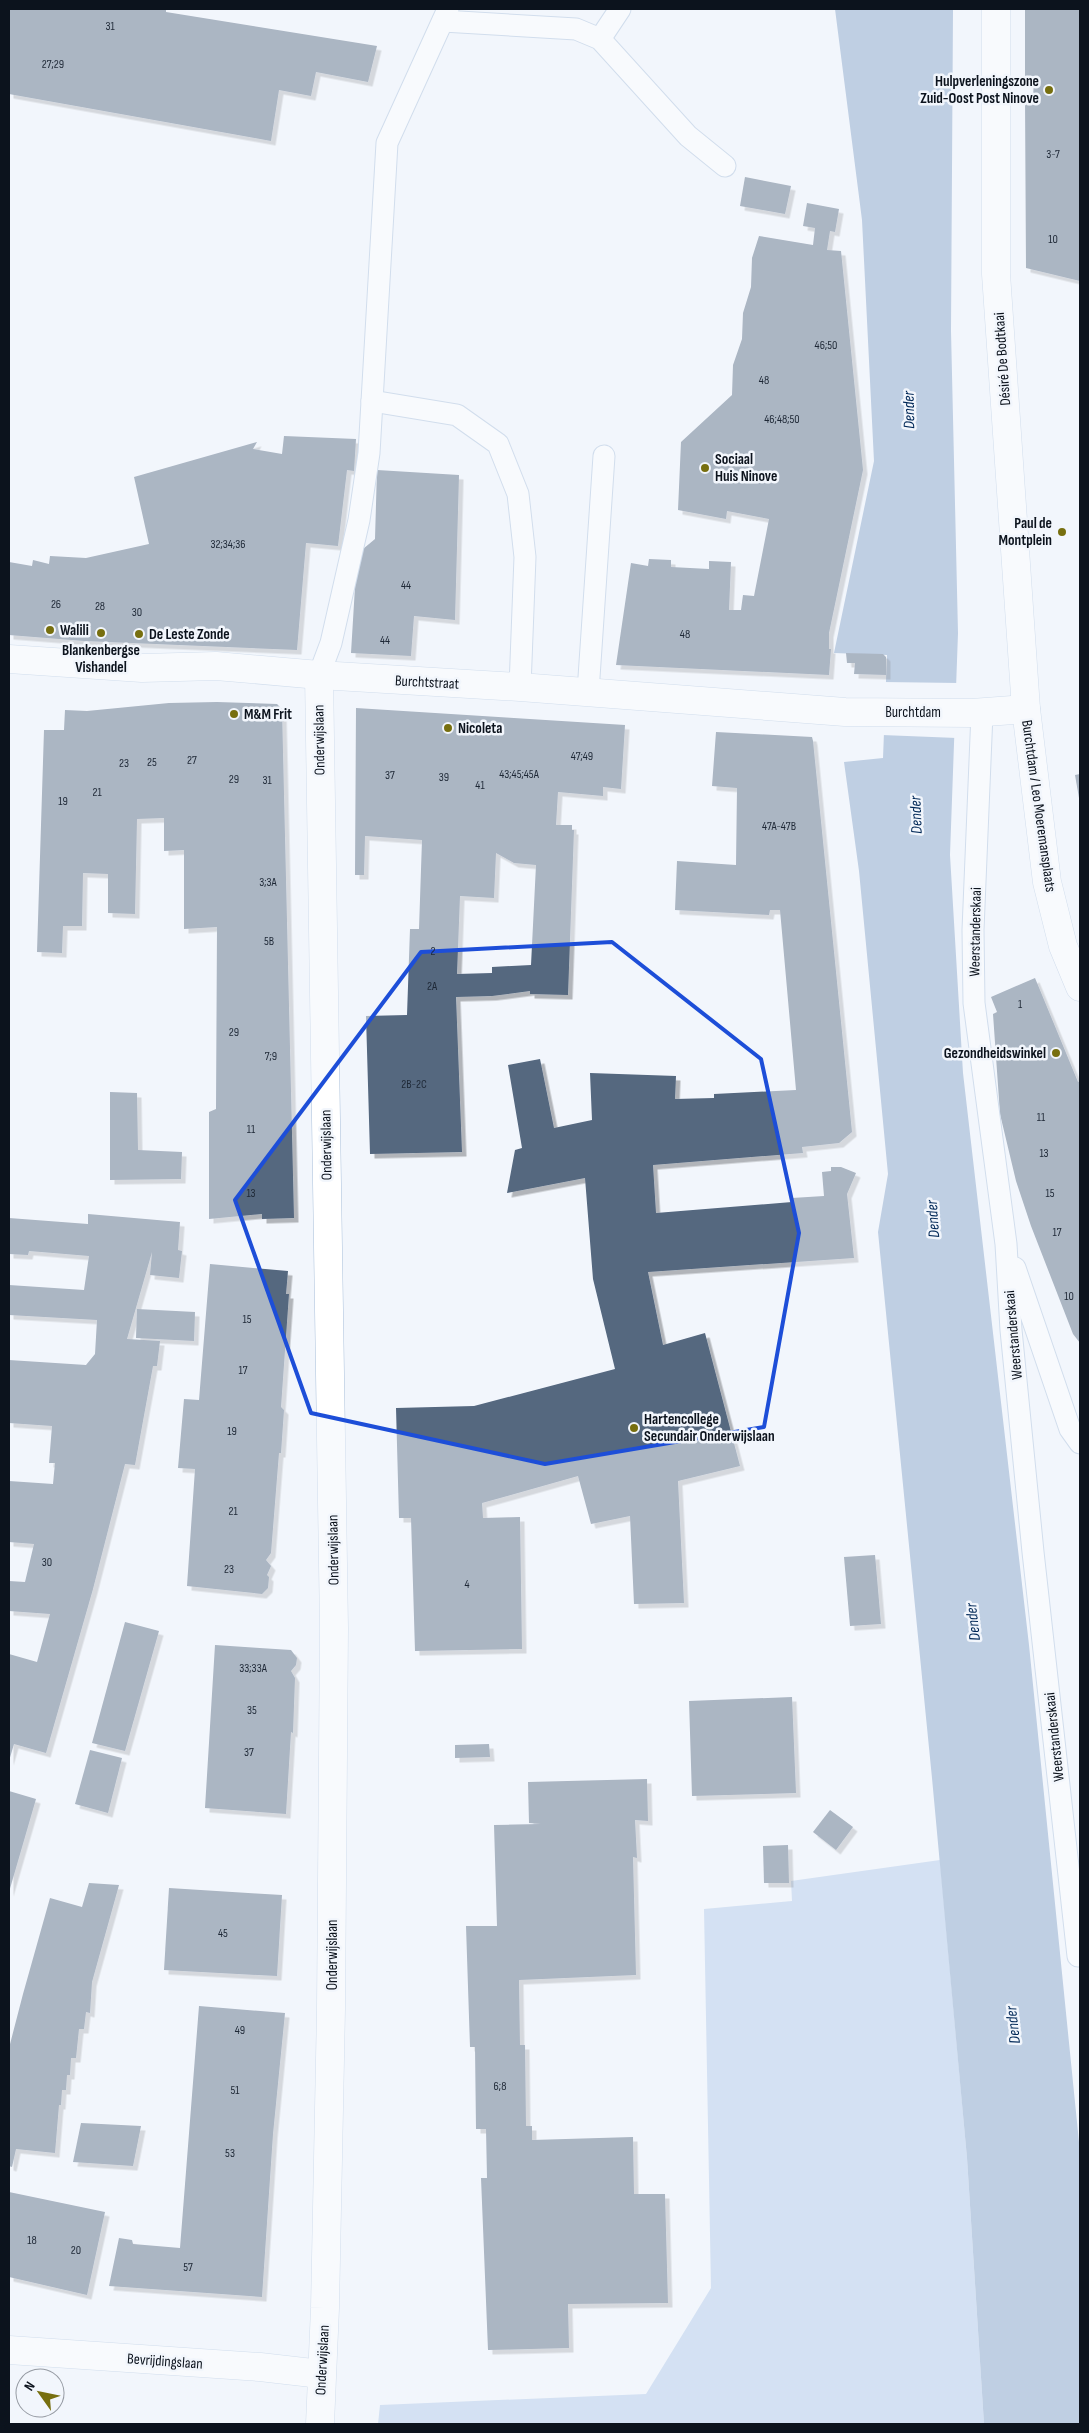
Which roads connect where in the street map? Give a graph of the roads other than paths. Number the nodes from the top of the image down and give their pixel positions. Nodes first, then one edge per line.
1 (620, 9) edge
2 (996, 9) edge
3 (446, 15) edge
4 (600, 39) junction
5 (725, 166) dead end
6 (372, 401) junction
7 (604, 456) dead end
8 (9, 659) edge
9 (319, 675) junction
10 (520, 687) junction
11 (588, 692) junction
12 (1026, 710) junction
13 (844, 712) joint
14 (971, 712) junction
15 (1080, 988) edge
16 (1006, 1244) junction
17 (1080, 1443) edge
18 (1078, 1956) dead end
19 (9, 2350) edge
20 (321, 2374) junction
21 (320, 2424) edge

1 - 4 lane
2 - 12 street, Désiré De Bodtkaai
3 - 4 lane
3 - 6 lane
4 - 5 lane
6 - 9 lane
6 - 10 lane
7 - 11 lane
8 - 9 street, Burchtstraat
9 - 10 street, Burchtstraat
9 - 20 street, Onderwijslaan
10 - 11 street, Burchtstraat
11 - 13 street, Burchtstraat
12 - 14 street
12 - 15 street, Burchtdam / Leo Moeremansplaats
13 - 14 street, Burchtdam
14 - 16 lane, Weerstanderskaai
16 - 17 lane
16 - 18 lane, Weerstanderskaai
19 - 20 street, Bevrijdingslaan
20 - 21 street, Onderwijslaan

